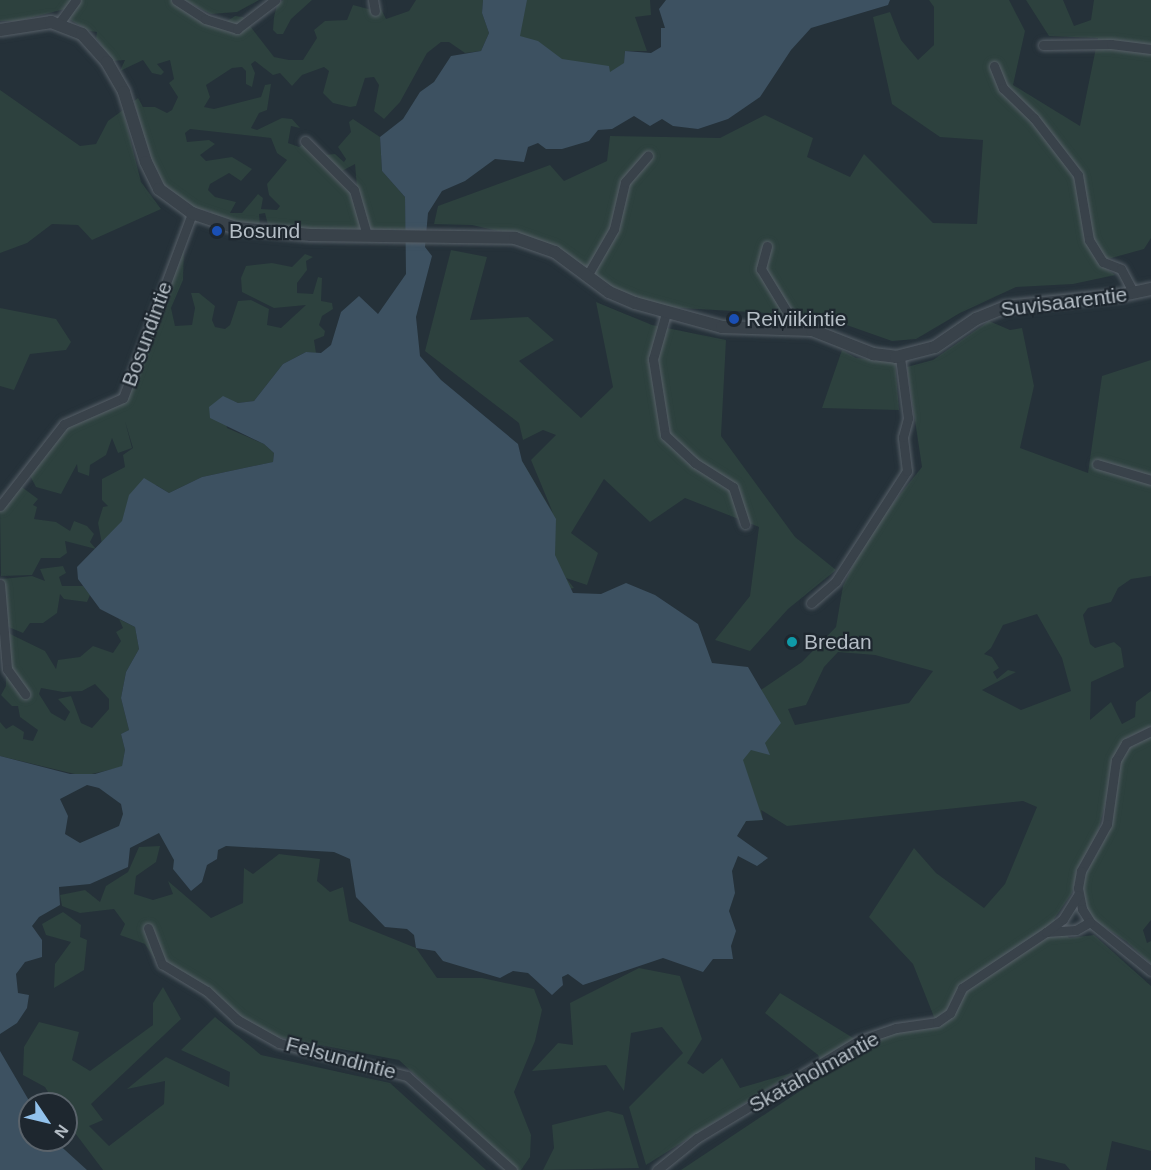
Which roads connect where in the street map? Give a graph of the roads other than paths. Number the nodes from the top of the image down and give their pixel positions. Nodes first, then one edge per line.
1 (76, 0) edge
2 (176, 0) edge
3 (275, 0) edge
4 (373, 0) edge
5 (375, 11) dead end
6 (60, 22) junction
7 (0, 30) edge
8 (1042, 45) dead end
9 (1151, 48) edge
10 (994, 66) dead end
11 (305, 141) dead end
12 (648, 156) dead end
13 (192, 213) junction
14 (367, 236) junction
15 (767, 246) dead end
16 (587, 276) junction
17 (1151, 289) edge
18 (1134, 293) junction
19 (666, 313) junction
20 (797, 328) junction
21 (900, 357) junction
22 (1097, 464) dead end
23 (1151, 480) edge
24 (0, 506) edge
25 (745, 524) dead end
26 (0, 584) edge
27 (811, 603) dead end
28 (25, 694) dead end
29 (1151, 731) edge
30 (1078, 895) junction
31 (1090, 922) junction
32 (148, 928) dead end
33 (1047, 932) junction
34 (1151, 971) edge
35 (512, 1170) edge
36 (657, 1170) edge

1 - 6 street
2 - 3 street
4 - 5 street
6 - 7 street
6 - 13 street, Suvisaarentie
8 - 9 street
10 - 18 street
11 - 14 street
12 - 16 street
13 - 14 street, Suvisaarentie
13 - 24 street, Bosundintie
14 - 16 street, Suvisaarentie
15 - 20 street
16 - 19 street, Suvisaarentie
17 - 18 street, Suvisaarentie
18 - 21 street, Suvisaarentie
19 - 20 street, Suvisaarentie
19 - 25 street
20 - 21 street, Suvisaarentie
21 - 27 street
22 - 23 street
26 - 28 street
29 - 30 street
30 - 31 street
30 - 33 street, Skataholmantie
31 - 33 street
31 - 34 street
32 - 35 street, Felsundintie
33 - 36 street, Skataholmantie

